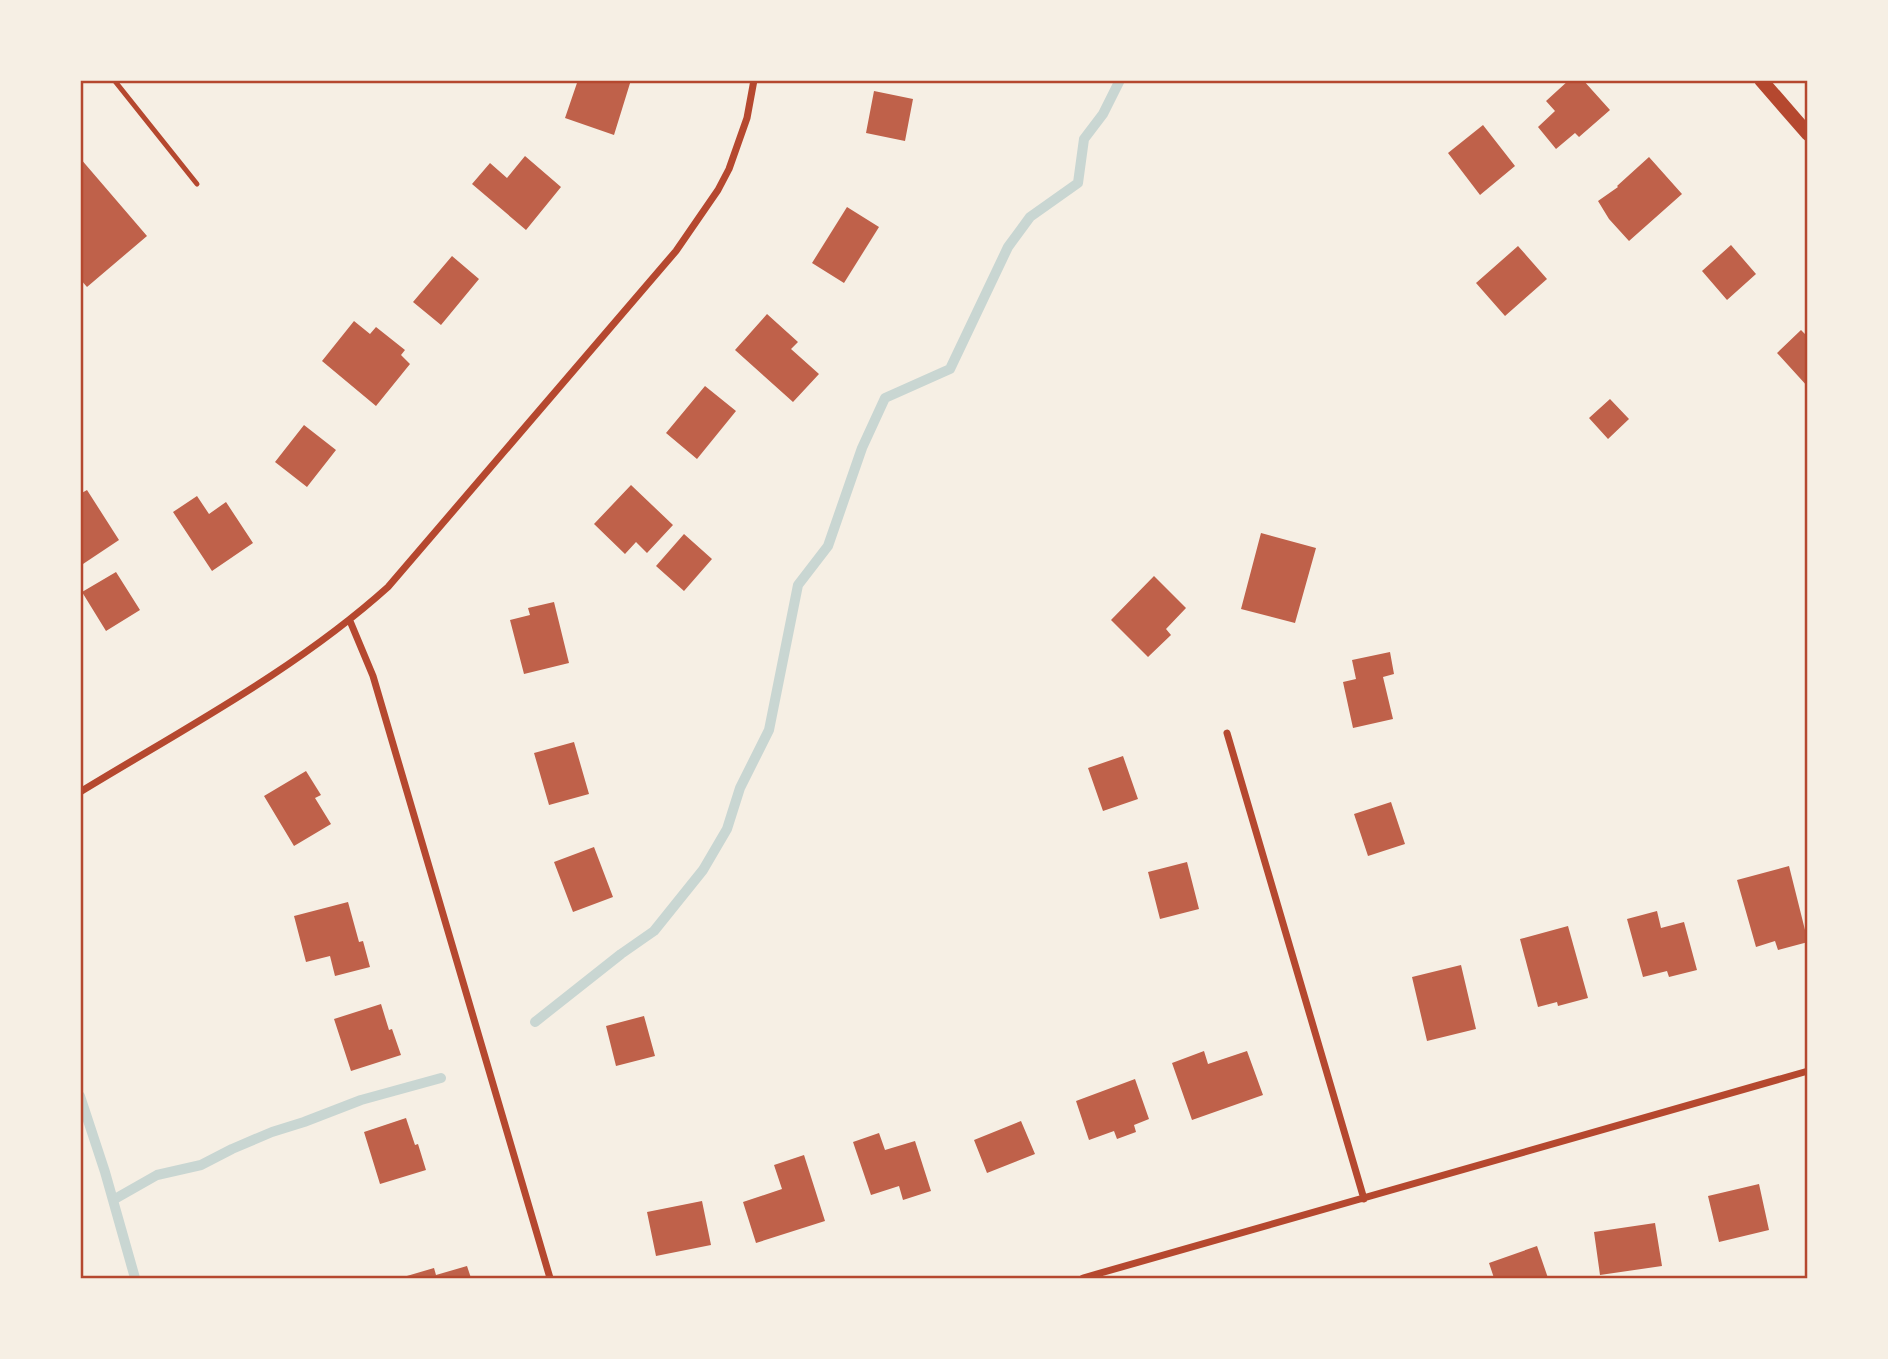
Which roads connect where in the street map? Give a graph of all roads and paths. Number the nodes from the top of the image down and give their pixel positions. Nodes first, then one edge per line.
1 (114, 80) edge
2 (754, 80) edge
3 (1761, 80) edge
4 (1808, 134) edge
5 (197, 184) dead end
6 (350, 621) junction
7 (1227, 733) dead end
8 (80, 792) edge
9 (1808, 1071) edge
10 (1364, 1199) junction
11 (550, 1279) edge
12 (1083, 1279) edge

1 - 5 lane
2 - 6 street
3 - 4 main road
6 - 8 street
6 - 11 street
7 - 10 street
9 - 10 street
10 - 12 street

